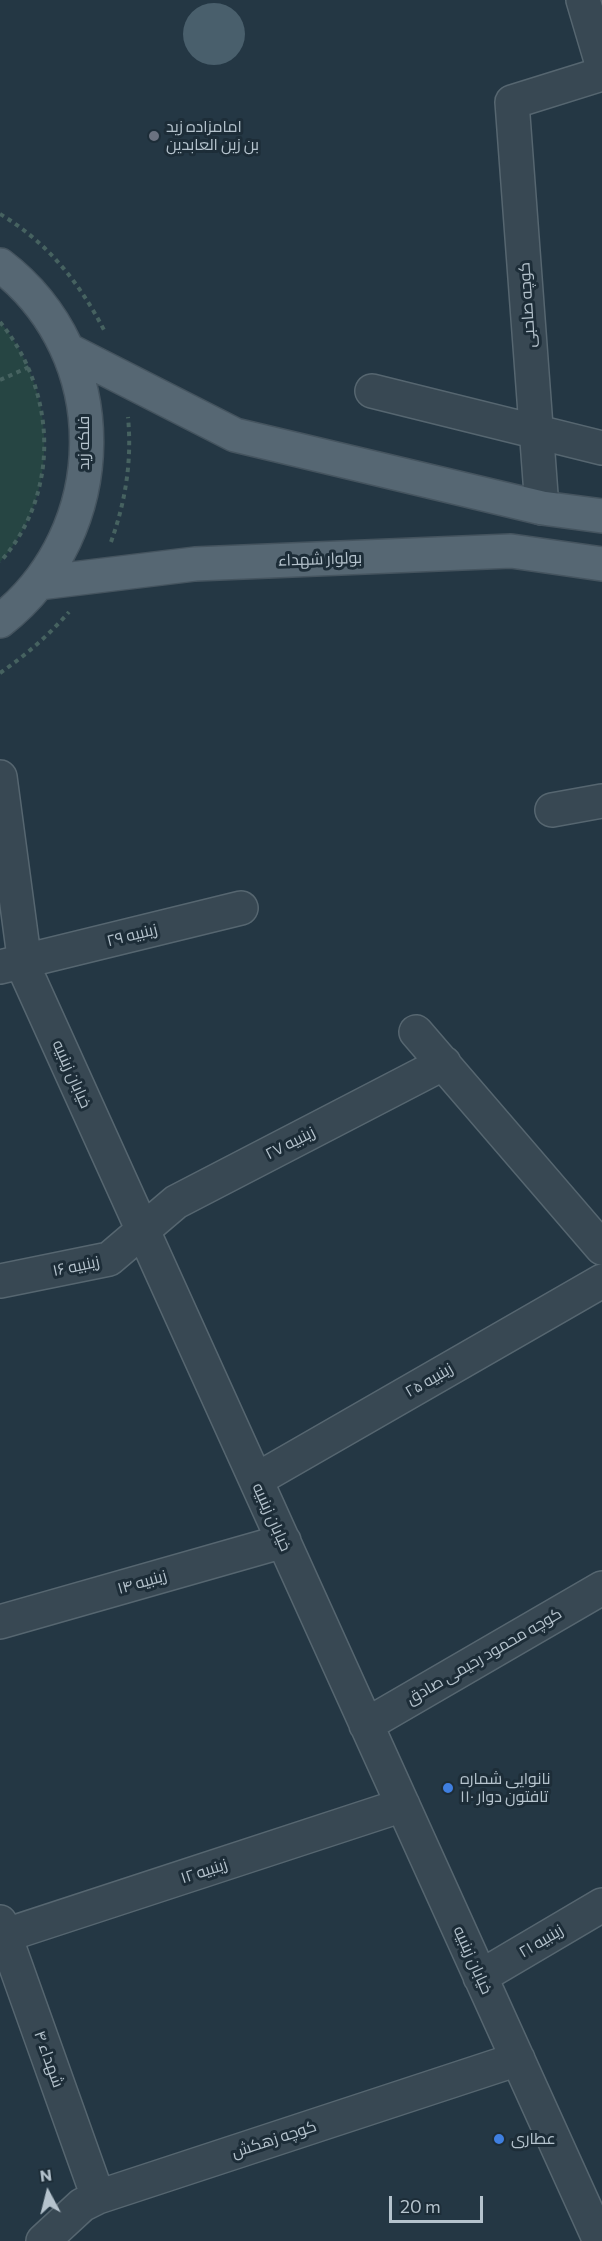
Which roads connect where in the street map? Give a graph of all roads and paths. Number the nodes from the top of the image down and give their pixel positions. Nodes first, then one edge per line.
1 (583, 0) edge
2 (602, 63) edge
3 (602, 74) edge
4 (0, 266) edge
5 (0, 322) edge
6 (68, 351) junction
7 (29, 367) junction
8 (0, 380) edge
9 (372, 391) dead end
10 (536, 432) junction
11 (602, 448) edge
12 (542, 508) junction
13 (602, 516) edge
14 (0, 549) edge
15 (6, 555) junction
16 (0, 562) edge
17 (602, 564) edge
18 (39, 583) junction
19 (0, 621) edge
20 (0, 777) edge
21 (602, 801) edge
22 (552, 810) dead end
23 (241, 908) dead end
24 (12, 964) edge
25 (416, 1032) dead end
26 (444, 1063) junction
27 (142, 1230) junction
28 (602, 1248) edge
29 (0, 1281) edge
30 (602, 1281) edge
31 (255, 1480) junction
32 (284, 1541) junction
33 (602, 1588) edge
34 (0, 1622) edge
35 (366, 1725) junction
36 (403, 1805) junction
37 (602, 1905) edge
38 (2, 1932) edge
39 (480, 1977) junction
40 (518, 2059) junction
41 (98, 2197) junction
42 (597, 2222) edge
43 (43, 2241) edge

1 - 2 street
3 - 10 street, کوچه صاحبی
4 - 6 main road, فلکه زید
5 - 7 path
6 - 12 main road
6 - 18 main road, فلکه زید
7 - 8 path
7 - 15 path
9 - 10 street
10 - 11 street
10 - 12 street, کوچه صاحبی
12 - 13 main road
14 - 15 path
15 - 16 path
17 - 18 main road, بولوار شهداء
18 - 19 main road, فلکه زید
20 - 24 street, خیابان زینبیه
21 - 22 street
23 - 24 street, زینبیه ۲۹
24 - 27 street, خیابان زینبیه
25 - 26 street
26 - 27 street, زینبیه ۲۷
26 - 28 street
27 - 29 street, زینبیه ۱۶
27 - 31 street, خیابان زینبیه
30 - 31 street, زینبیه ۲۵
31 - 32 street, خیابان زینبیه
32 - 34 street, زینبیه ۱۴
32 - 35 street, خیابان زینبیه
33 - 35 street, کوچه محمود رحیمی صادق
35 - 36 street, خیابان زینبیه
36 - 38 street, زینبیه ۱۲
36 - 39 street, خیابان زینبیه
37 - 39 street, زینبیه ۲۱
38 - 41 street, شهداء ۴
39 - 40 street, خیابان زینبیه
40 - 41 street, کوچه زهکش
40 - 42 street, خیابان زینبیه
41 - 43 street, کوچه زهکش

